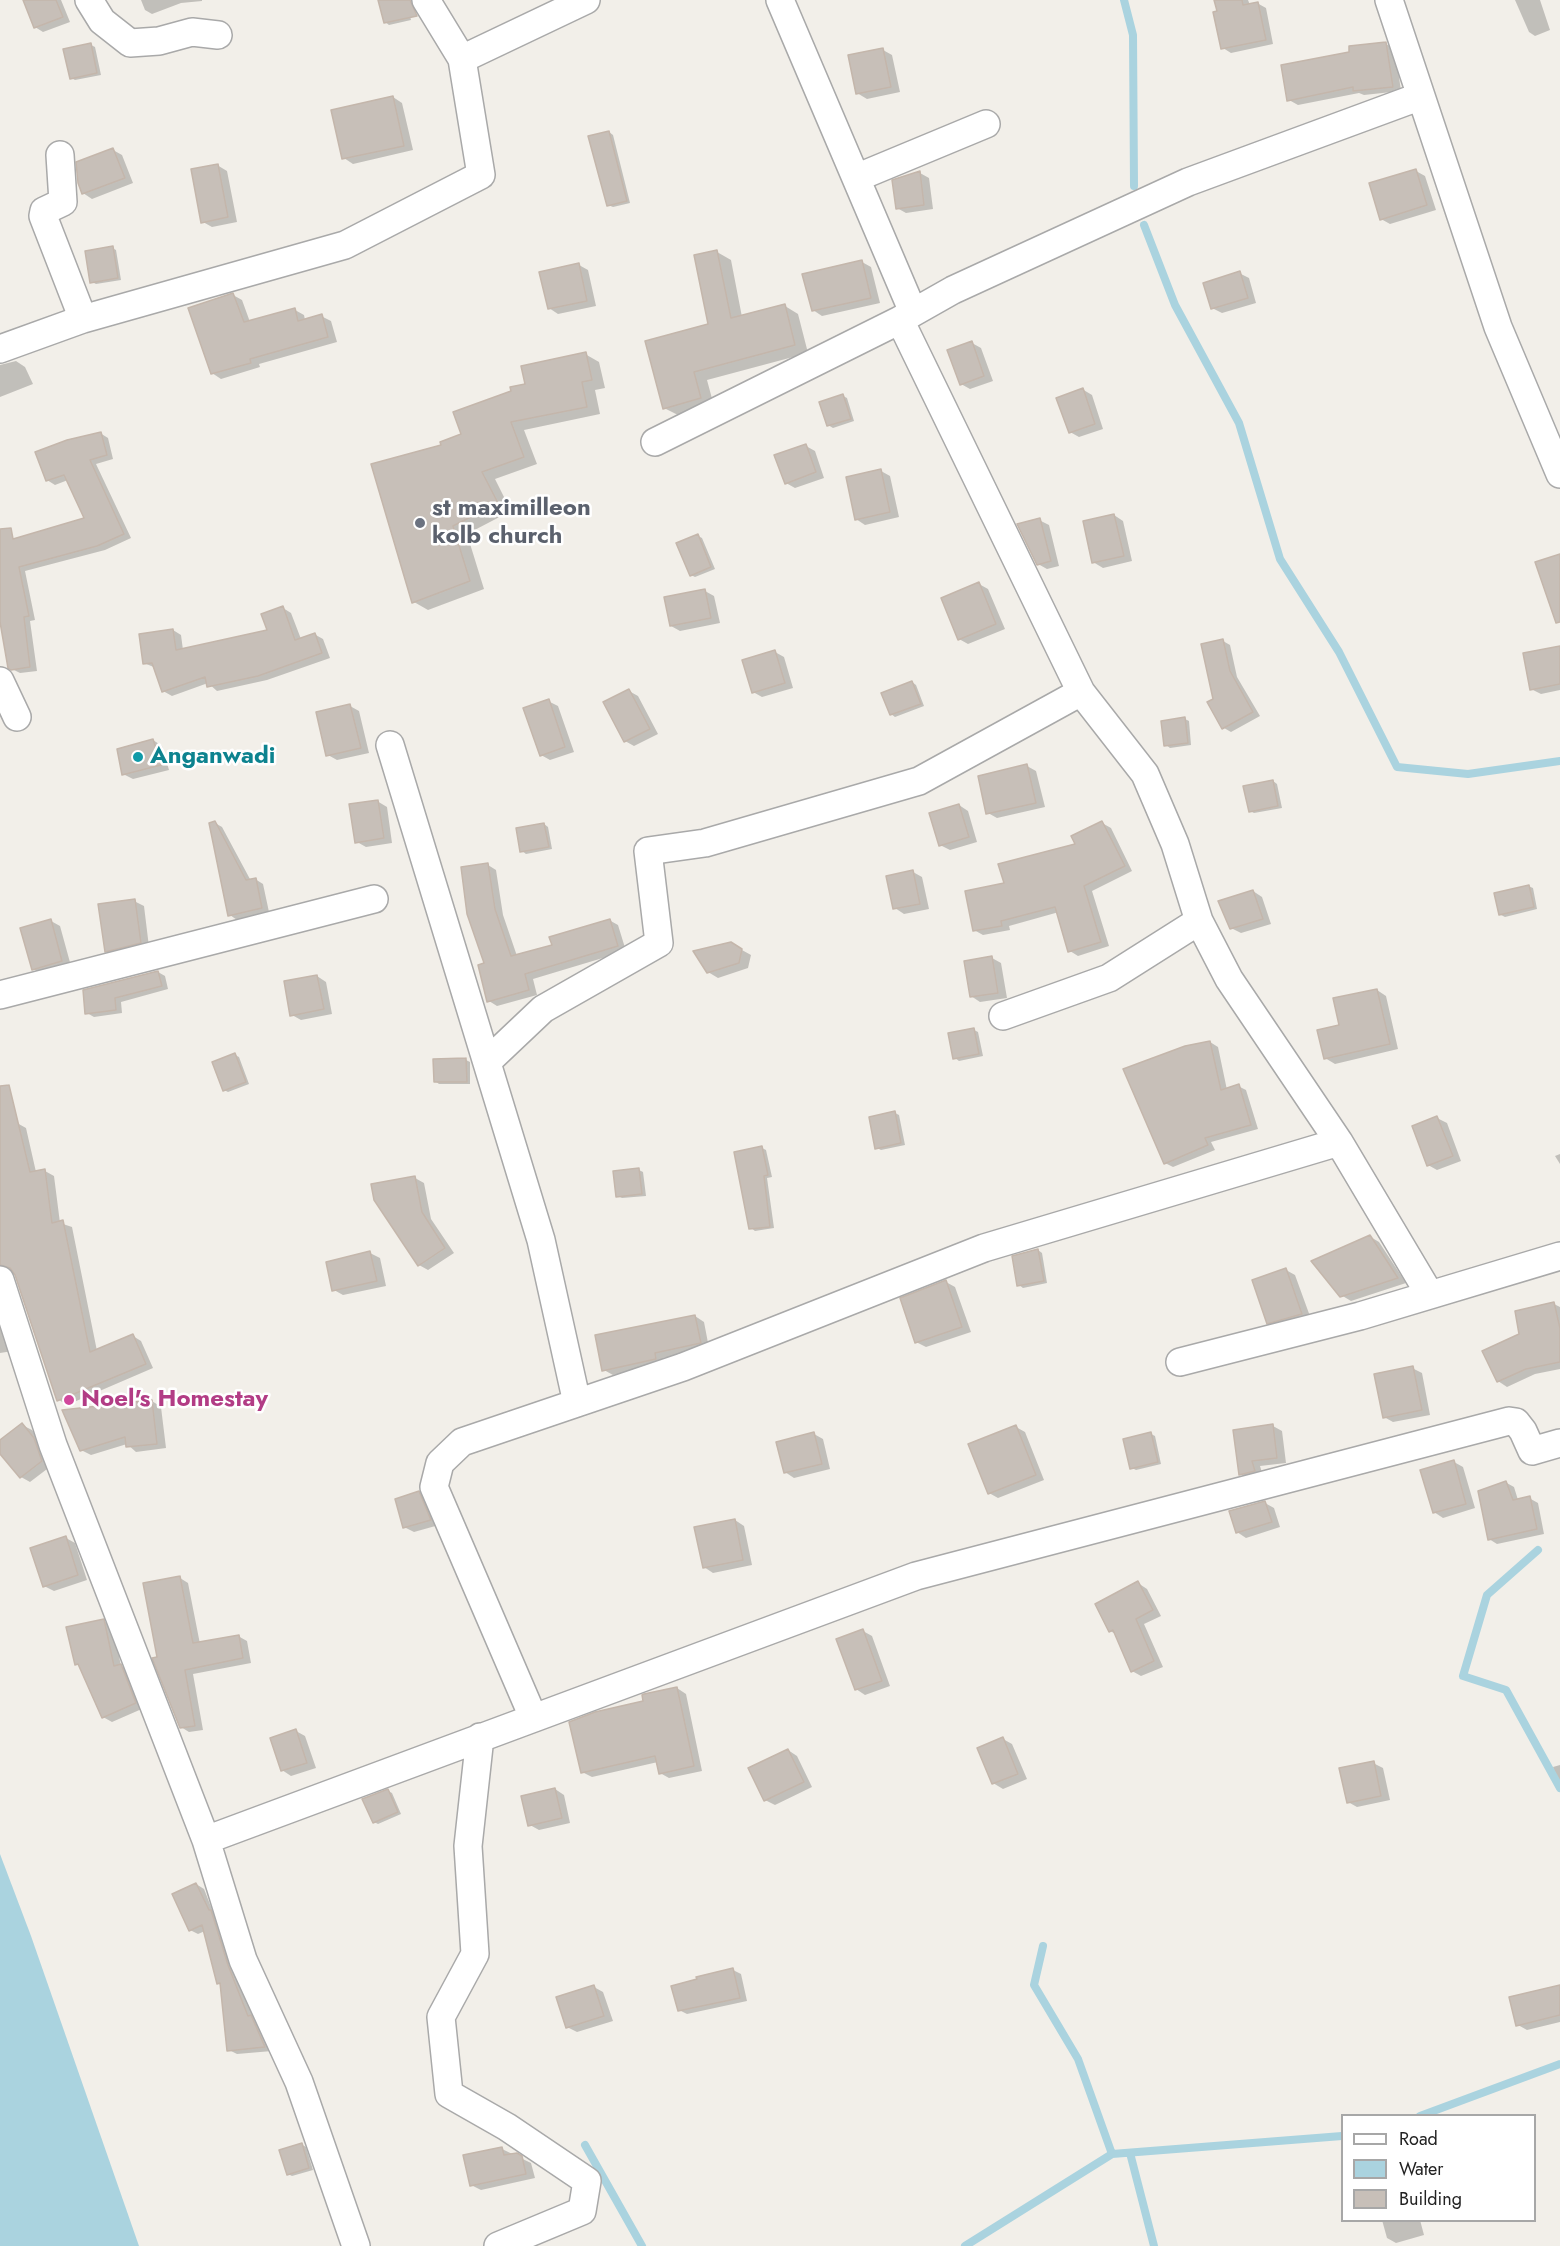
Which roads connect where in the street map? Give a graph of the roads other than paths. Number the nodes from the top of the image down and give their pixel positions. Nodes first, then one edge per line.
1 (89, 0) edge
2 (426, 0) edge
3 (586, 0) edge
4 (780, 0) edge
5 (1389, 0) edge
6 (218, 35) dead end
7 (462, 59) junction
8 (1421, 96) junction
9 (986, 124) dead end
10 (60, 155) dead end
11 (856, 178) junction
12 (907, 316) junction
13 (83, 320) junction
14 (0, 349) edge
15 (655, 442) dead end
16 (1560, 474) edge
17 (0, 681) edge
18 (1081, 692) junction
19 (17, 717) dead end
20 (390, 745) dead end
21 (374, 899) dead end
22 (1199, 921) junction
23 (0, 995) edge
24 (1003, 1016) dead end
25 (487, 1062) junction
26 (1338, 1142) junction
27 (1560, 1256) edge
28 (0, 1280) edge
29 (1430, 1295) junction
30 (1180, 1362) dead end
31 (577, 1403) junction
32 (1560, 1443) edge
33 (533, 1717) junction
34 (480, 1737) junction
35 (206, 1840) junction
36 (356, 2246) edge
37 (498, 2246) edge

1 - 6 street
2 - 7 street
3 - 7 street
4 - 11 street
5 - 8 street
7 - 13 street
8 - 12 street
8 - 16 street
9 - 11 street
10 - 13 street
11 - 12 street
12 - 15 street
12 - 18 street
13 - 14 street
17 - 19 street
18 - 22 street
18 - 25 street
20 - 25 street
21 - 23 street
22 - 24 street
22 - 26 street
25 - 31 street
26 - 29 street
26 - 31 street
27 - 29 street
28 - 35 street
29 - 30 street
31 - 33 street
32 - 33 street
33 - 34 street
34 - 35 street
34 - 37 street
35 - 36 street

